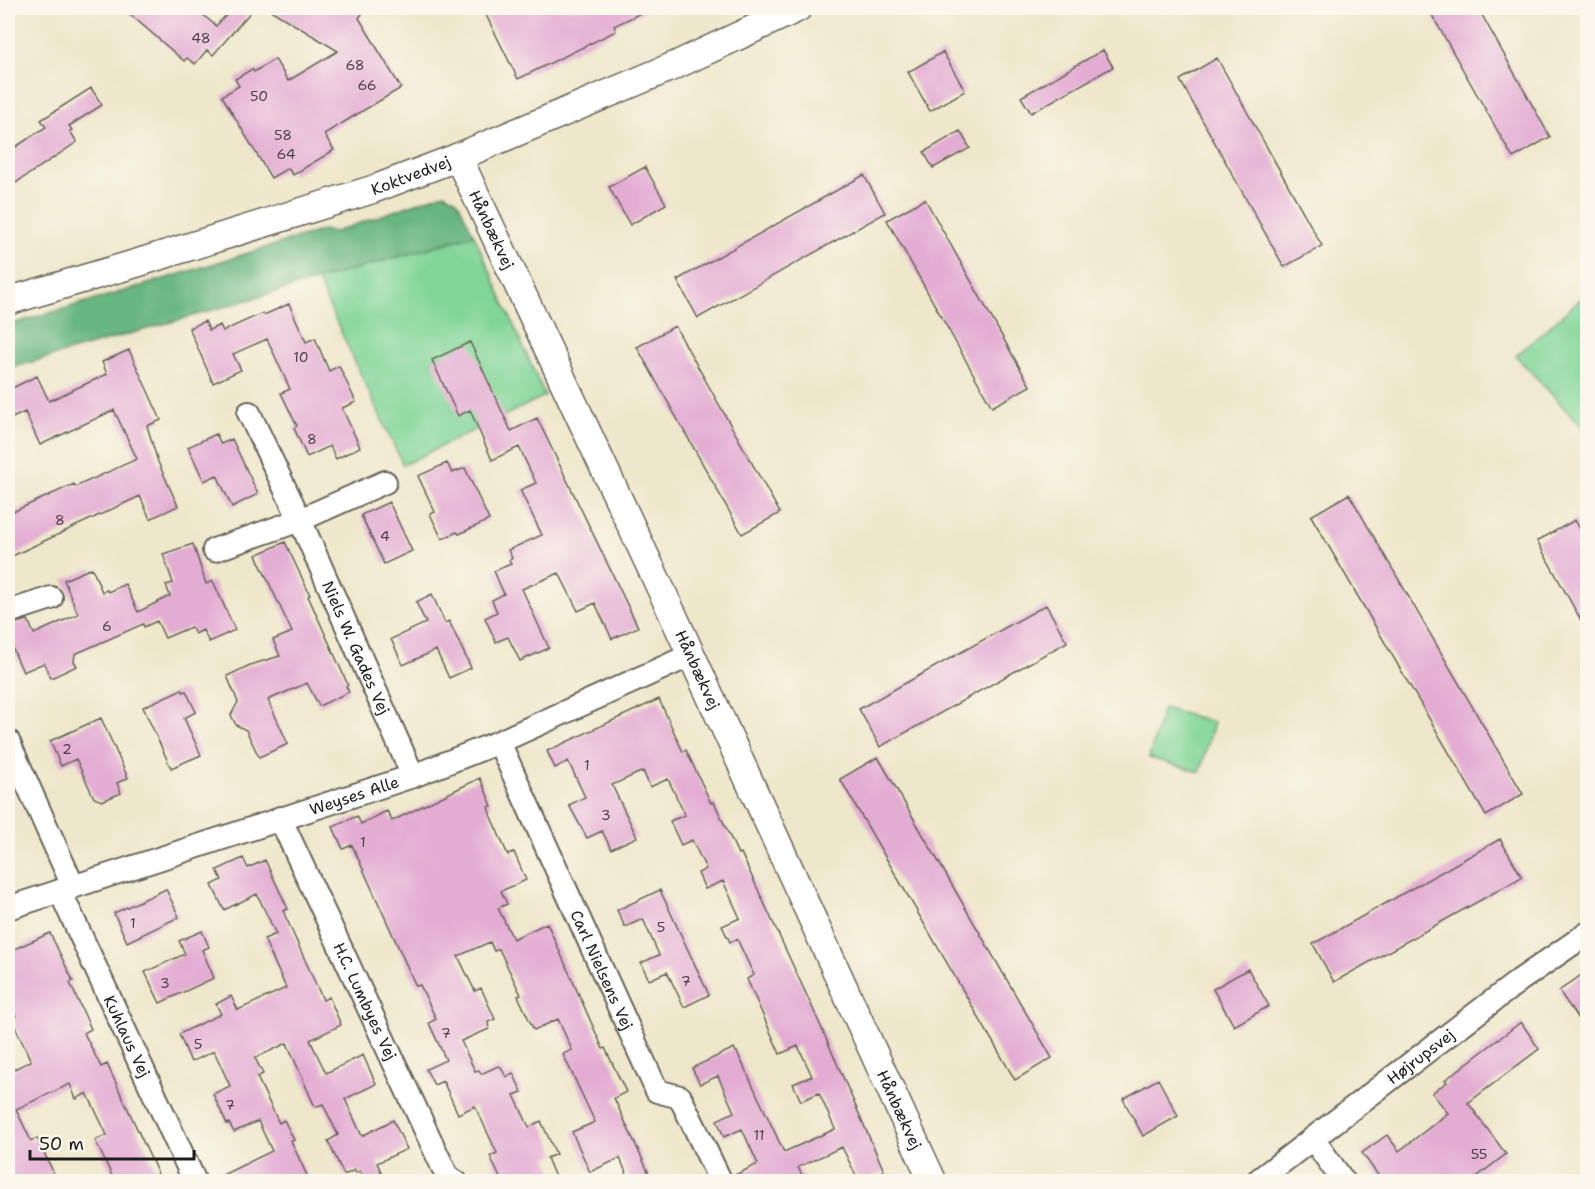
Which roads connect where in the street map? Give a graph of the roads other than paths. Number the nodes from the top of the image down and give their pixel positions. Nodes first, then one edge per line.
1 (798, 8) edge
2 (458, 157) junction
3 (8, 301) edge
4 (249, 413) dead end
5 (385, 482) dead end
6 (300, 520) junction
7 (214, 550) dead end
8 (51, 598) dead end
9 (8, 612) edge
10 (691, 655) junction
11 (8, 741) edge
12 (499, 742) junction
13 (412, 776) junction
14 (280, 819) junction
15 (67, 889) junction
16 (8, 908) edge
17 (1587, 933) edge
18 (1313, 1139) junction
19 (195, 1182) edge
20 (456, 1182) edge
21 (721, 1182) edge
22 (933, 1182) edge
23 (1256, 1182) edge
24 (1344, 1182) edge

1 - 2 street, Koktvedvej
2 - 3 street, Koktvedvej
2 - 10 street, Hånbækvej
4 - 6 street, Niels W. Gades Vej
5 - 6 street
6 - 7 street
6 - 13 street, Niels W. Gades Vej
8 - 9 street
10 - 12 street, Weyses Alle
10 - 22 street, Hånbækvej
11 - 15 street, Kuhlaus Vej
12 - 13 street, Weyses Alle
12 - 21 street, Carl Nielsens Vej
13 - 14 street, Weyses Alle
14 - 15 street, Weyses Alle
14 - 20 street, H.C. Lumbyes Vej
15 - 16 street, Weyses Alle
15 - 19 street, Kuhlaus Vej
17 - 18 street, Højrupsvej
18 - 23 street, Højrupsvej
18 - 24 street

